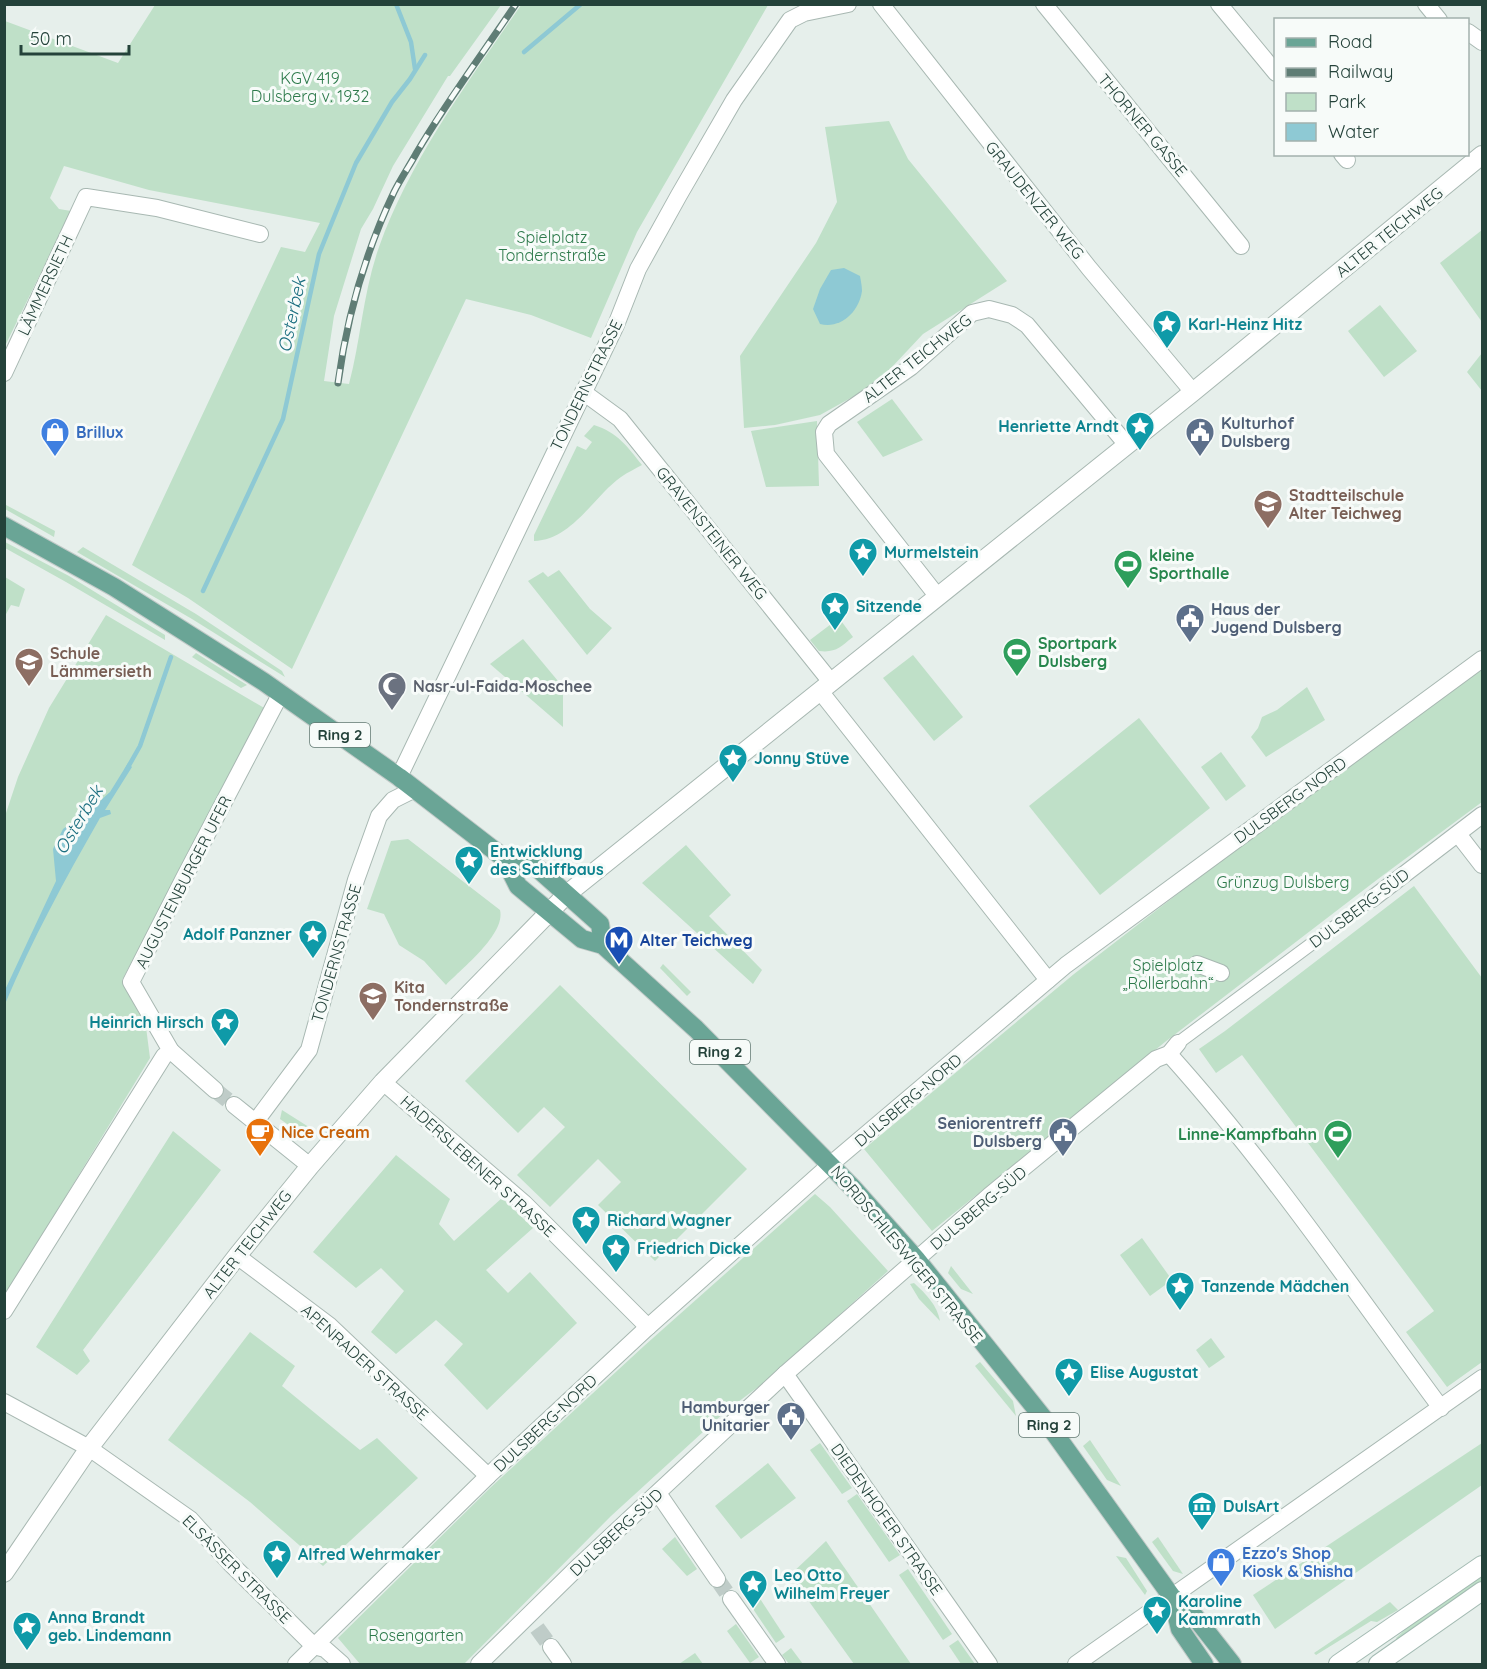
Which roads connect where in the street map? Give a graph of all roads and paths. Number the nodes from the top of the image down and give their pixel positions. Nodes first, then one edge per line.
1 (848, 4) edge
2 (881, 4) edge
3 (1044, 4) edge
4 (1220, 4) edge
5 (1426, 4) edge
6 (1437, 18) edge
7 (1469, 33) edge
8 (1482, 42) edge
9 (1274, 72) edge
10 (1482, 155) edge
11 (260, 234) dead end
12 (1241, 246) dead end
13 (4, 373) edge
14 (583, 392) junction
15 (1193, 392) junction
16 (1127, 445) junction
17 (4, 526) edge
18 (938, 597) junction
19 (1482, 658) edge
20 (825, 687) junction
21 (281, 693) junction
22 (399, 777) junction
23 (415, 789) junction
24 (1482, 815) edge
25 (1458, 834) junction
26 (504, 858) junction
27 (1482, 865) edge
28 (567, 894) junction
29 (1372, 899) joint
30 (549, 912) junction
31 (603, 945) junction
32 (1197, 964) dead end
33 (1221, 973) dead end
34 (1048, 980) junction
35 (1173, 1049) junction
36 (171, 1051) junction
37 (383, 1082) junction
38 (215, 1090) tunnel mouth
39 (234, 1105) tunnel mouth
40 (255, 1121) junction
41 (831, 1164) junction
42 (310, 1166) junction
43 (237, 1256) junction
44 (917, 1260) junction
45 (4, 1311) edge
46 (648, 1327) junction
47 (785, 1374) junction
48 (1482, 1377) edge
49 (4, 1402) edge
50 (1441, 1408) junction
51 (89, 1448) junction
52 (488, 1476) junction
53 (657, 1493) junction
54 (1482, 1565) edge
55 (4, 1573) edge
56 (717, 1579) tunnel mouth
57 (1482, 1591) edge
58 (1172, 1598) junction
59 (731, 1599) tunnel mouth
60 (314, 1646) junction
61 (551, 1647) tunnel mouth
62 (296, 1665) edge
63 (342, 1665) edge
64 (479, 1665) edge
65 (563, 1665) edge
66 (777, 1665) edge
67 (989, 1665) edge
68 (1076, 1665) edge
69 (1204, 1665) edge
70 (1232, 1665) edge
71 (1338, 1665) edge
72 (1378, 1665) edge

1 - 14 street, TONDERNSTRASSE
2 - 15 street, GRAUDENZER WEG
3 - 12 street, THORNER GASSE
4 - 9 street
5 - 6 street
7 - 8 street
10 - 15 street, ALTER TEICHWEG
11 - 13 street, LÄMMERSIETH
14 - 20 street, GRAVENSTEINER WEG
14 - 22 street, TONDERNSTRASSE
15 - 16 street, ALTER TEICHWEG
16 - 18 street, ALTER TEICHWEG
16 - 18 street, ALTER TEICHWEG
17 - 21 main road, NORDSCHLESWIGER STRASSE / Ring 2
18 - 20 street, ALTER TEICHWEG
19 - 34 street, DULSBERG-NORD
20 - 28 street, ALTER TEICHWEG
20 - 34 street, GRAVENSTEINER WEG
21 - 22 main road, NORDSCHLESWIGER STRASSE / Ring 2
21 - 36 street, AUGUSTENBURGER UFER
22 - 23 main road, NORDSCHLESWIGER STRASSE / Ring 2
23 - 26 main road, NORDSCHLESWIGER STRASSE / Ring 2
23 - 40 street, TONDERNSTRASSE
24 - 25 street, DULSBERG-SÜD
25 - 27 street
25 - 29 street, DULSBERG-SÜD
26 - 28 main road, NORDSCHLESWIGER STRASSE / Ring 2
26 - 30 main road, NORDSCHLESWIGER STRASSE / Ring 2
28 - 30 street, ALTER TEICHWEG
28 - 31 main road, NORDSCHLESWIGER STRASSE / Ring 2
29 - 35 street, DULSBERG-SÜD
30 - 31 main road, NORDSCHLESWIGER STRASSE / Ring 2
30 - 37 street, ALTER TEICHWEG
31 - 41 main road, NORDSCHLESWIGER STRASSE / Ring 2
32 - 33 street
34 - 41 street, DULSBERG-NORD
35 - 44 street, DULSBERG-SÜD
35 - 50 street
36 - 38 street
36 - 45 street
37 - 42 street, ALTER TEICHWEG
37 - 46 street, HADERSLEBENER STRASSE
39 - 40 street
40 - 42 street
41 - 44 main road, NORDSCHLESWIGER STRASSE / Ring 2
41 - 46 street, DULSBERG-NORD
42 - 43 street, ALTER TEICHWEG
43 - 51 street, ALTER TEICHWEG
43 - 52 street, APENRADER STRASSE
44 - 47 street, DULSBERG-SÜD
44 - 58 main road, NORDSCHLESWIGER STRASSE / Ring 2
46 - 52 street, DULSBERG-NORD
47 - 53 street, DULSBERG-SÜD
47 - 67 street, DIEDENHOFER STRASSE
48 - 50 street
49 - 51 street, ELSÄSSER STRASSE
50 - 58 street
51 - 55 street, ALTER TEICHWEG
51 - 60 street, ELSÄSSER STRASSE
52 - 60 street, DULSBERG-NORD
53 - 56 street
53 - 64 street, DULSBERG-SÜD
54 - 71 street
57 - 72 street
58 - 68 street
58 - 69 main road, NORDSCHLESWIGER STRASSE / Ring 2
58 - 70 main road, NORDSCHLESWIGER STRASSE / Ring 2
59 - 66 street
60 - 62 street, DULSBERG-NORD
60 - 63 street, ELSÄSSER STRASSE
61 - 65 street

